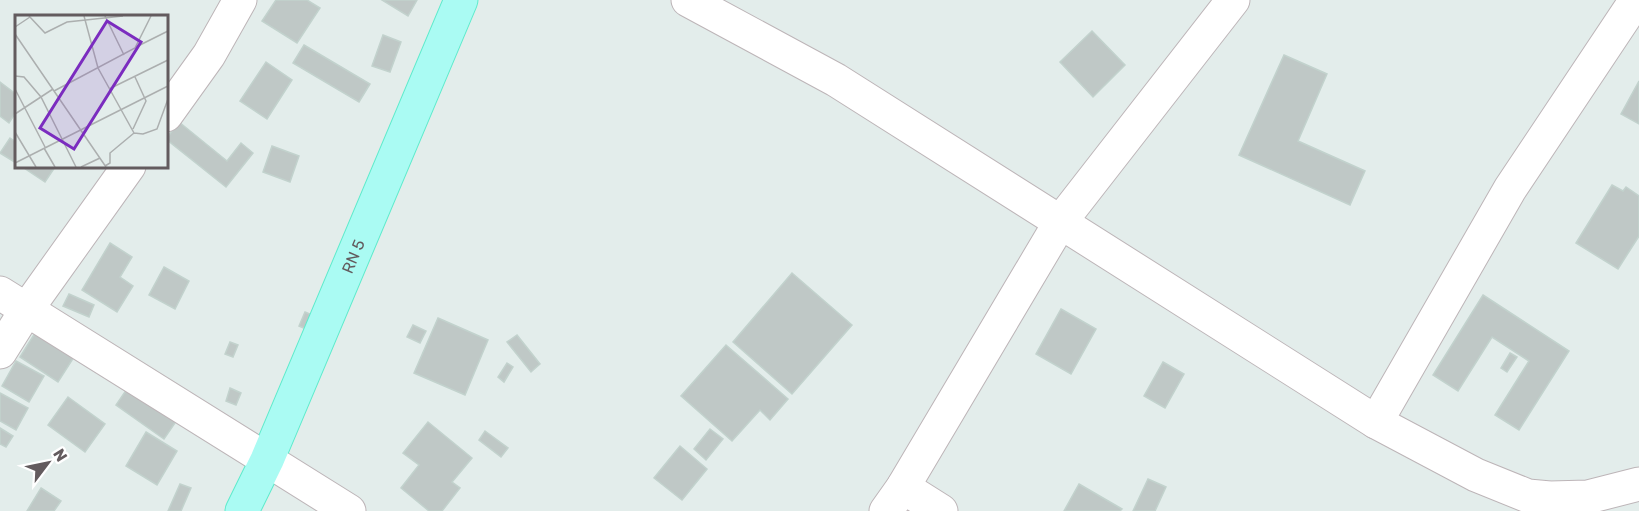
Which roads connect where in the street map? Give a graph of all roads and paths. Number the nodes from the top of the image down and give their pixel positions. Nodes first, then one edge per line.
1 (240, 0) edge
2 (461, 0) edge
3 (688, 0) edge
4 (1233, 0) edge
5 (1636, 0) edge
6 (168, 112) edge
7 (127, 168) edge
8 (1061, 221) junction
9 (13, 301) edge
10 (0, 352) edge
11 (1376, 422) junction
12 (267, 460) junction
13 (1639, 484) edge
14 (895, 499) edge
15 (1555, 504) edge
16 (242, 511) edge
17 (349, 511) edge
18 (941, 511) edge

1 - 6 street
2 - 12 main road, RN 5 / RN 5
3 - 8 street
4 - 8 street
5 - 11 street
7 - 9 street
8 - 11 street
8 - 14 street
9 - 10 street
9 - 12 street
11 - 15 street
12 - 16 main road, RN 5 / RN 5
12 - 17 street
13 - 15 street
14 - 18 street

